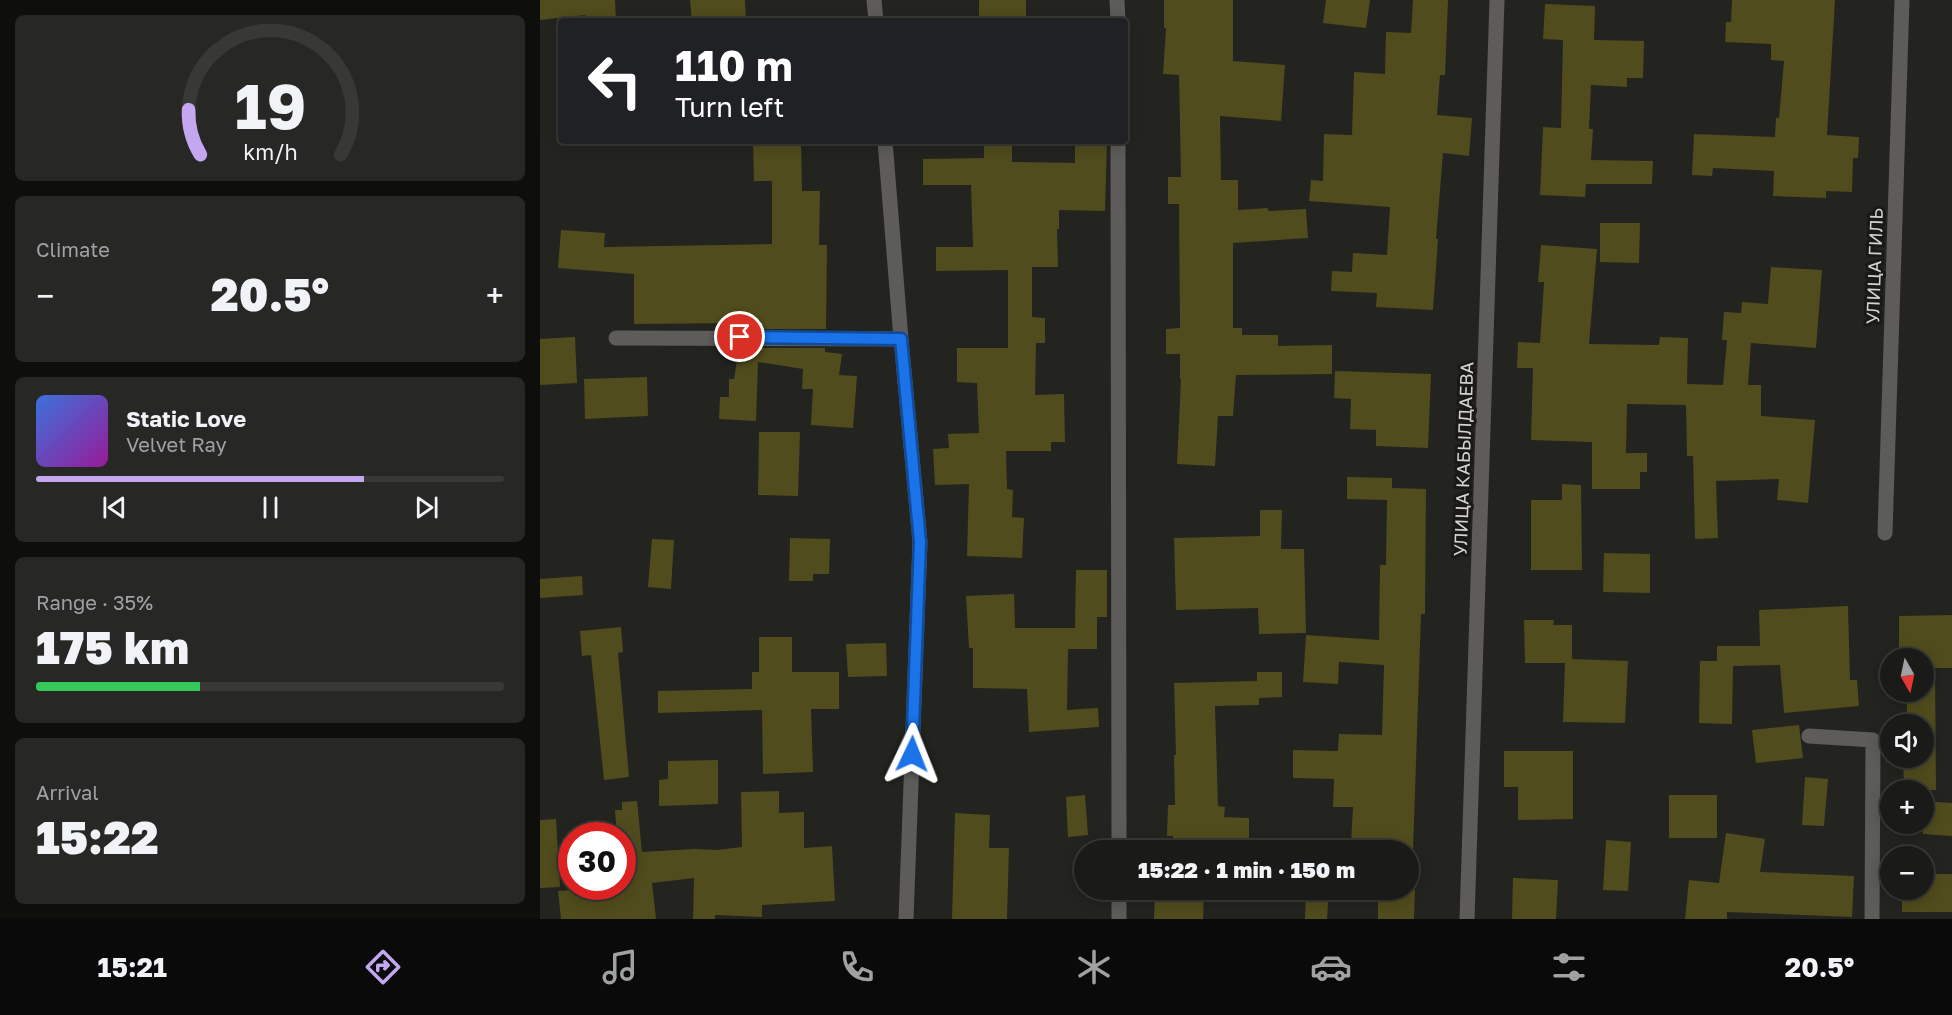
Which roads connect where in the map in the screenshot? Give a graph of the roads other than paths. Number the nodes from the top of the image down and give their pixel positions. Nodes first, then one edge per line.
1 (874, 0) edge
2 (1118, 0) edge
3 (1497, 0) edge
4 (1902, 0) edge
5 (876, 18) edge
6 (1118, 18) edge
7 (885, 144) edge
8 (1118, 144) edge
9 (616, 338) dead end
10 (901, 339) junction
11 (1885, 533) dead end
12 (1809, 736) dead end
13 (1119, 840) edge
14 (1119, 900) edge
15 (906, 919) edge
16 (1119, 919) edge
17 (1467, 919) edge
18 (1872, 919) edge

1 - 5 street
2 - 6 street
3 - 17 street, УЛИЦА КАБЫЛДАЕВА
4 - 11 street, УЛИЦА ГИЛЬ
7 - 10 street
8 - 13 street
9 - 10 street
10 - 15 street
12 - 18 street
14 - 16 street

